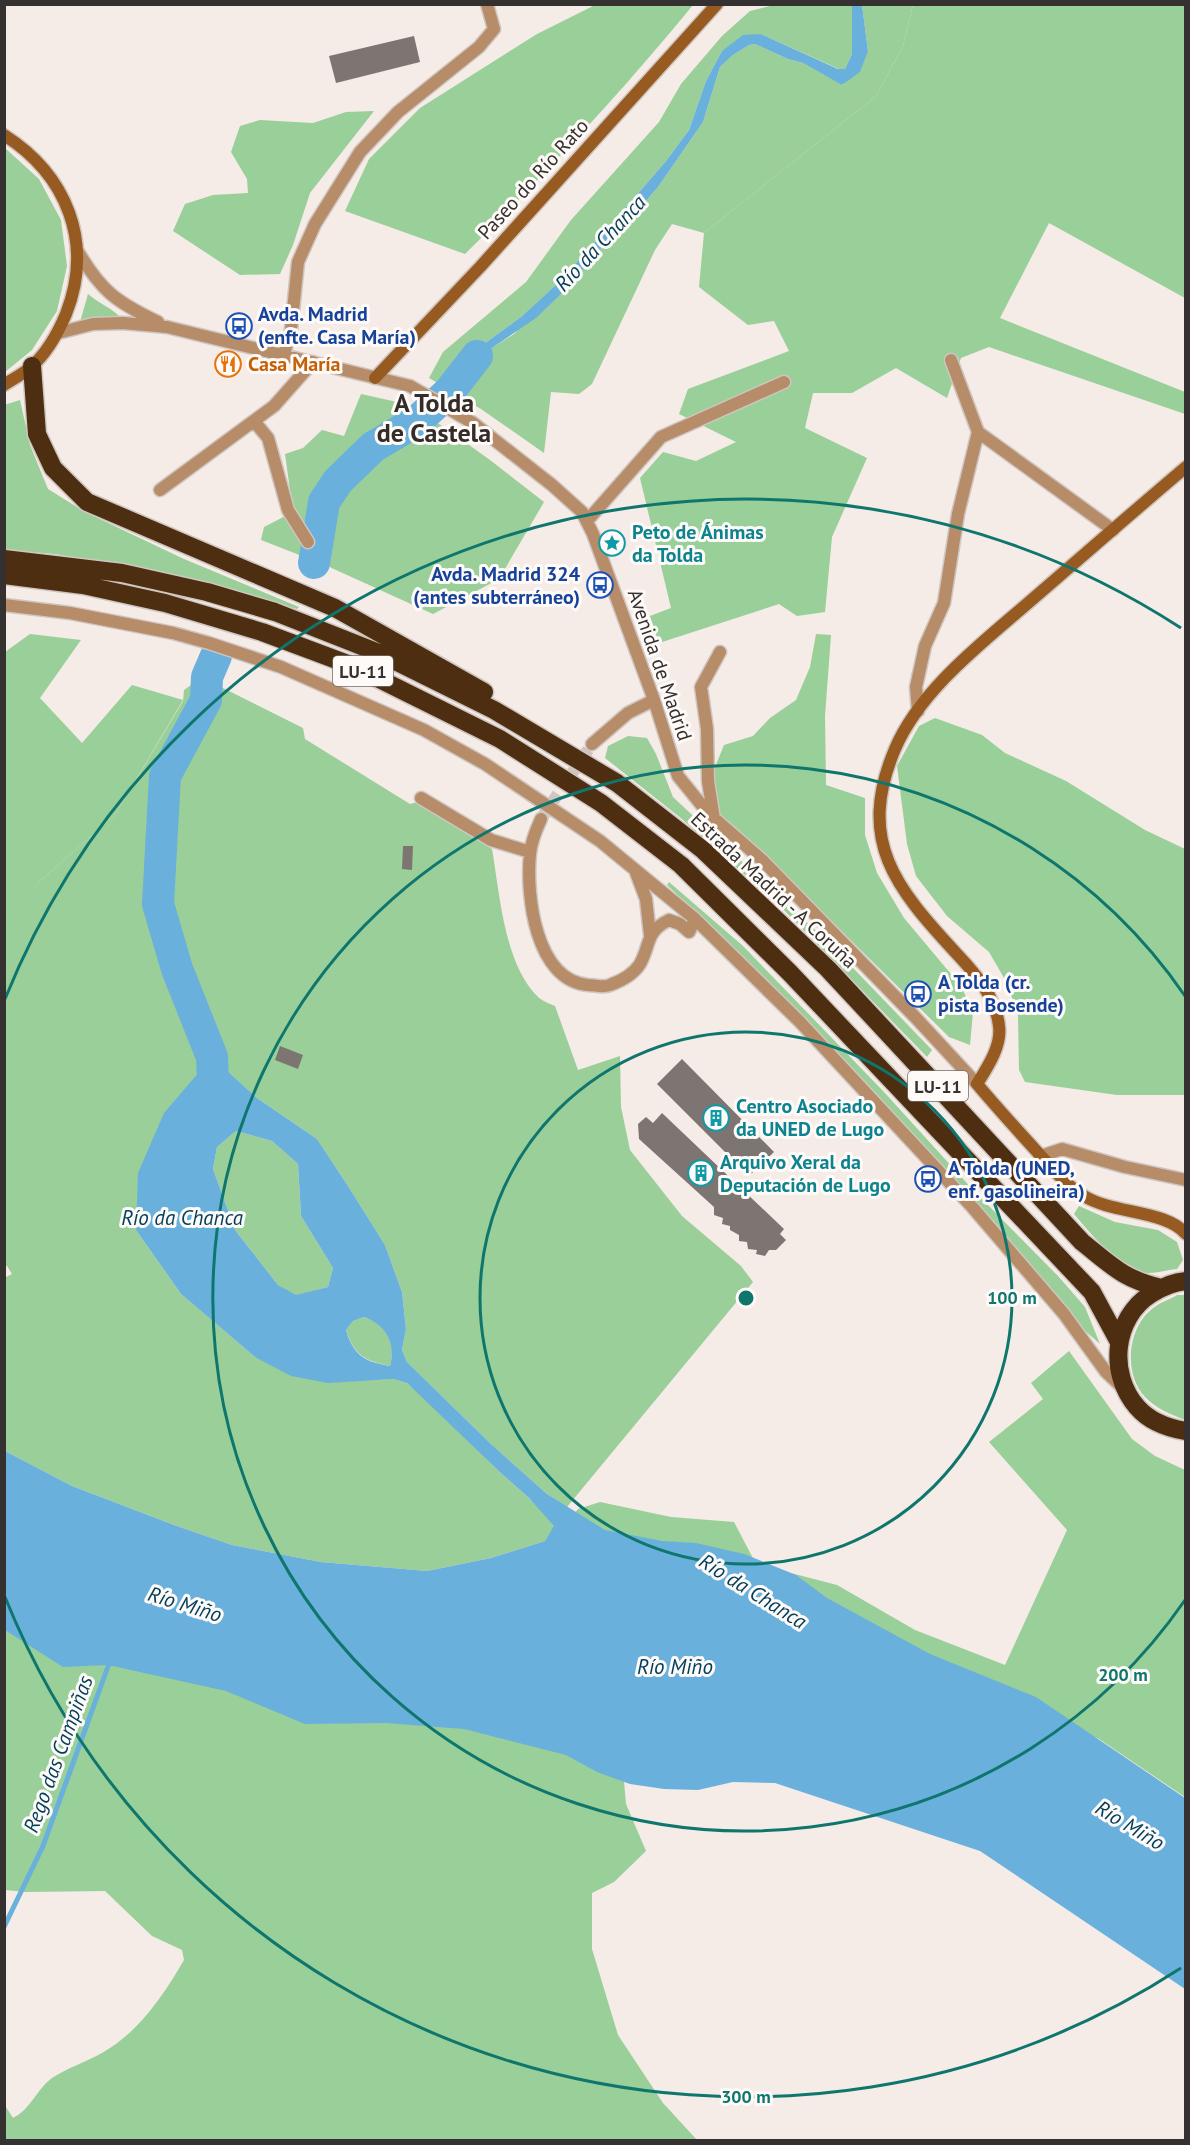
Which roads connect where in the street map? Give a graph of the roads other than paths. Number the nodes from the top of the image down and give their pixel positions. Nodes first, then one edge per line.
1 (487, 4) edge
2 (717, 4) edge
3 (4, 135) edge
4 (77, 250) junction
5 (167, 327) junction
6 (58, 333) junction
7 (284, 354) junction
8 (951, 360) dead end
9 (313, 362) junction
10 (32, 366) junction
11 (375, 378) junction
12 (784, 382) dead end
13 (4, 385) edge
14 (254, 421) junction
15 (978, 432) junction
16 (1185, 467) edge
17 (160, 490) dead end
18 (587, 522) junction
19 (1113, 530) junction
20 (308, 542) dead end
21 (4, 559) edge
22 (4, 575) edge
23 (4, 605) edge
24 (720, 652) dead end
25 (654, 700) junction
26 (918, 711) junction
27 (592, 744) tunnel mouth
28 (616, 783) junction
29 (421, 798) dead end
30 (541, 819) tunnel mouth
31 (714, 819) junction
32 (530, 852) junction
33 (634, 869) junction
34 (695, 919) junction
35 (650, 934) junction
36 (977, 1084) junction
37 (1041, 1156) junction
38 (1185, 1180) edge
39 (1185, 1234) edge
40 (1185, 1281) edge
41 (1161, 1288) junction
42 (1119, 1342) junction
43 (1126, 1390) junction
44 (1179, 1430) edge
45 (1185, 1442) edge

1 - 7 street
2 - 11 street, Paseo do Río Rato
3 - 4 street
4 - 5 street, Avenida de Madrid
4 - 6 street
5 - 6 street, Avenida de Madrid
5 - 7 street, Avenida de Madrid
6 - 10 street
7 - 9 street, Avenida de Madrid
8 - 15 street
9 - 11 street, Avenida de Madrid
9 - 14 street
10 - 13 street
10 - 28 highway
11 - 18 street, Avenida de Madrid
12 - 18 street
14 - 17 street
14 - 20 street
15 - 19 street
15 - 26 street
16 - 19 street
18 - 25 street, Avenida de Madrid
19 - 26 street
21 - 28 highway, Estrada Madrid - A Coruña / LU-11
22 - 42 highway, LU-11
23 - 33 street
24 - 31 street
25 - 27 street
25 - 31 street, Avenida de Madrid
26 - 36 street
28 - 41 highway, Estrada Madrid - A Coruña / LU-11
29 - 32 street
30 - 32 street
31 - 36 street, Avenida de Madrid
32 - 35 street
33 - 34 street
33 - 35 street
34 - 35 street
34 - 43 street
36 - 37 street
37 - 38 street
37 - 39 street
40 - 41 highway, LU-11
41 - 42 highway, LU-11
42 - 43 highway, LU-11
43 - 44 highway, LU-11
44 - 45 street

